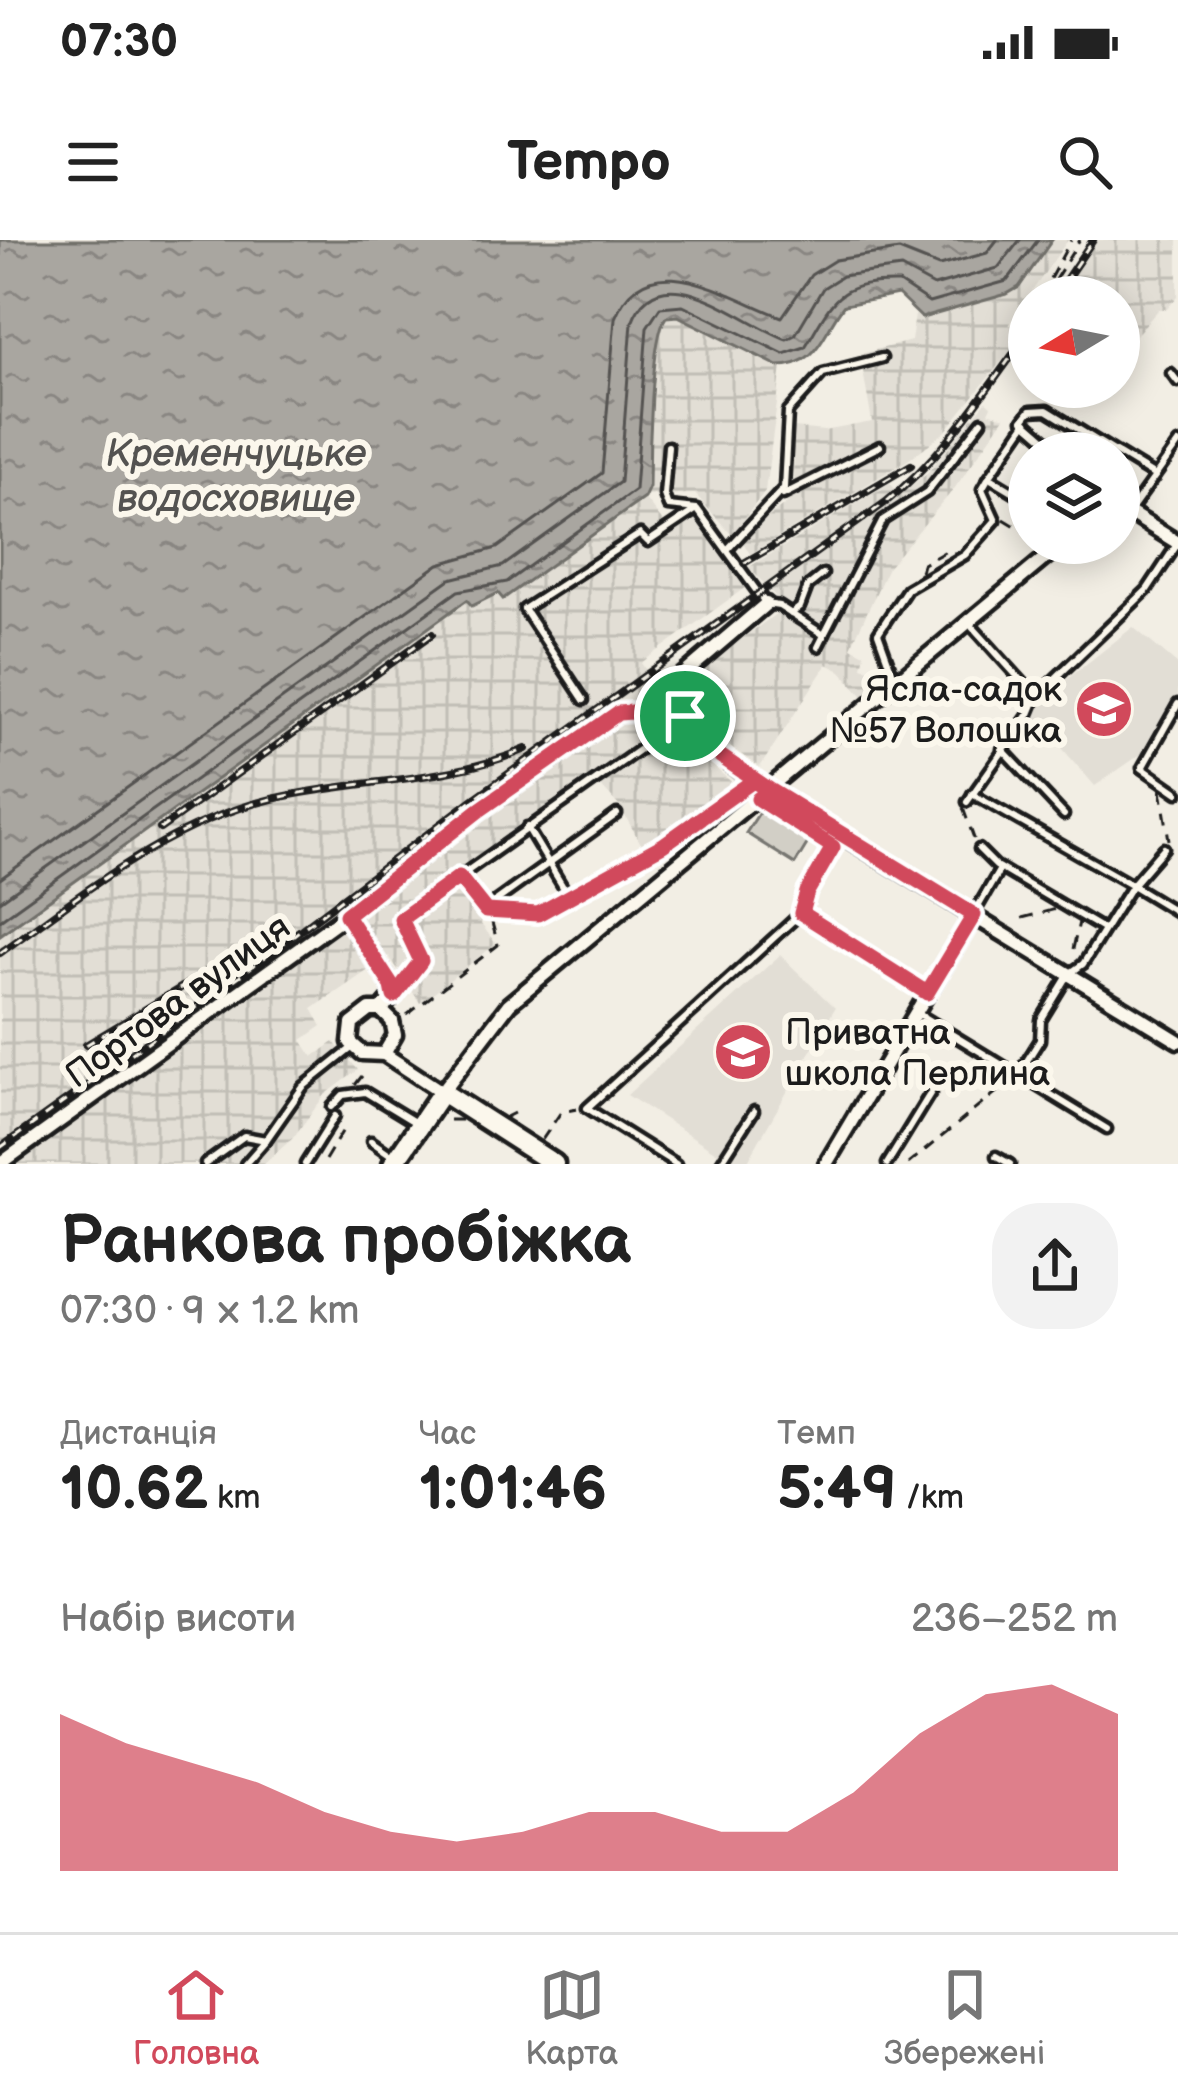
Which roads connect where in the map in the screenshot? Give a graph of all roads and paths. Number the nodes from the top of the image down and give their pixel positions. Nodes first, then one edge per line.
1 (1071, 240) edge
2 (1080, 240) edge
3 (1053, 276) edge
4 (1056, 276) edge
5 (882, 358) dead end
6 (1171, 373) dead end
7 (1178, 382) edge
8 (982, 421) dead end
9 (1026, 423) junction
10 (1036, 432) edge
11 (1083, 432) edge
12 (1178, 444) edge
13 (668, 446) dead end
14 (880, 446) dead end
15 (1140, 467) edge
16 (1155, 476) junction
17 (989, 477) junction
18 (1008, 488) edge
19 (1140, 492) edge
20 (780, 496) junction
21 (697, 509) junction
22 (1140, 519) edge
23 (996, 520) junction
24 (1008, 521) edge
25 (1177, 539) edge
26 (727, 550) junction
27 (961, 558) junction
28 (1038, 564) edge
29 (824, 574) dead end
30 (922, 580) junction
31 (766, 604) junction
32 (791, 614) junction
33 (968, 622) junction
34 (824, 635) junction
35 (818, 647) dead end
36 (895, 680) junction
37 (1036, 697) junction
38 (584, 700) dead end
39 (1178, 704) edge
40 (685, 716) junction
41 (1175, 716) edge
42 (670, 728) junction
43 (1002, 749) junction
44 (753, 781) junction
45 (1159, 782) junction
46 (1178, 793) edge
47 (764, 794) junction
48 (970, 798) junction
49 (617, 814) dead end
50 (1064, 814) dead end
51 (527, 827) junction
52 (1178, 832) edge
53 (840, 833) junction
54 (1167, 845) junction
55 (833, 847) junction
56 (979, 849) joint
57 (549, 861) junction
58 (1000, 869) junction
59 (459, 877) junction
60 (1132, 885) junction
61 (569, 898) junction
62 (1065, 907) junction
63 (489, 909) junction
64 (801, 913) junction
65 (1178, 913) edge
66 (346, 915) junction
67 (974, 915) junction
68 (1081, 916) junction
69 (1022, 917) dead end
70 (1102, 929) junction
71 (1073, 949) dead end
72 (1069, 974) junction
73 (927, 993) junction
74 (394, 996) junction
75 (381, 1010) junction
76 (917, 1012) junction
77 (407, 1015) dead end
78 (1178, 1041) edge
79 (353, 1047) junction
80 (384, 1054) junction
81 (944, 1071) dead end
82 (1018, 1075) junction
83 (362, 1076) dead end
84 (354, 1086) dead end
85 (442, 1092) junction
86 (587, 1108) junction
87 (754, 1111) dead end
88 (334, 1116) junction
89 (420, 1125) junction
90 (1107, 1130) dead end
91 (266, 1140) junction
92 (371, 1142) dead end
93 (317, 1154) dead end
94 (996, 1156) dead end
95 (546, 1160) edge
96 (326, 1161) edge
97 (395, 1161) edge
98 (0, 1164) edge
99 (206, 1164) edge
100 (245, 1164) edge
101 (305, 1164) edge
102 (676, 1164) edge
103 (720, 1164) edge
104 (826, 1164) edge
105 (887, 1164) edge
106 (908, 1164) edge
107 (1010, 1164) edge

1 - 3 path
2 - 4 path
5 - 20 lane
6 - 7 lane
8 - 34 lane
9 - 10 lane
9 - 11 lane
9 - 17 lane
12 - 16 lane
13 - 21 lane
14 - 20 lane
15 - 16 lane
16 - 19 lane
17 - 18 lane
17 - 23 lane
20 - 26 lane
21 - 26 lane
21 - 38 lane
22 - 25 street
23 - 24 path
23 - 27 lane
25 - 37 lane
26 - 31 lane
27 - 30 lane
27 - 30 path
28 - 33 street
29 - 32 lane
30 - 36 lane
31 - 32 lane
31 - 40 street
32 - 34 lane
33 - 36 street
33 - 37 lane
34 - 35 lane
36 - 47 street
37 - 43 lane
39 - 41 lane
40 - 42 street
40 - 44 street
41 - 45 lane
42 - 51 lane
42 - 66 street, Портова вулиця
43 - 48 lane
43 - 50 lane
44 - 47 street
44 - 61 lane
45 - 46 lane
45 - 54 path
47 - 53 street
47 - 55 path
47 - 85 street
48 - 56 path
48 - 60 lane
49 - 57 lane
51 - 57 lane
51 - 59 lane
52 - 54 path
53 - 55 lane
53 - 67 street
54 - 60 lane
55 - 64 lane
56 - 58 lane
57 - 61 lane
57 - 63 lane
58 - 62 lane
58 - 67 lane
59 - 63 lane
59 - 74 lane
60 - 65 lane
60 - 70 lane
61 - 63 lane
62 - 68 lane
62 - 69 path
63 - 77 path
64 - 73 lane
64 - 86 lane
66 - 74 street
66 - 98 street, Портова вулиця
67 - 72 street
67 - 73 street
68 - 70 lane
68 - 71 path
70 - 72 lane
72 - 78 street
72 - 82 lane
73 - 76 street
74 - 75 street
75 - 79 street
75 - 80 street
76 - 82 lane
76 - 104 street
79 - 80 street
79 - 91 lane
80 - 85 street
81 - 105 lane
82 - 90 lane
82 - 106 path
83 - 84 path
85 - 89 street
85 - 95 street
86 - 95 path
86 - 102 lane
87 - 103 lane
88 - 89 lane
88 - 96 path
88 - 101 lane
89 - 97 street
91 - 99 lane
91 - 100 lane
92 - 97 lane
93 - 96 path
94 - 107 lane

